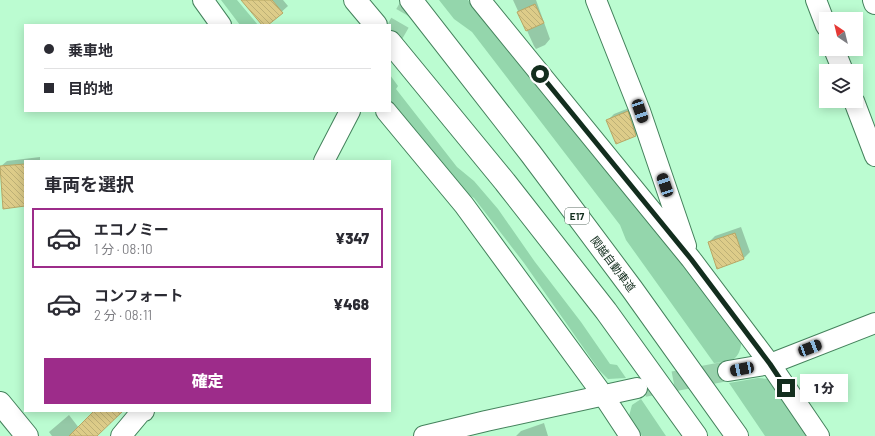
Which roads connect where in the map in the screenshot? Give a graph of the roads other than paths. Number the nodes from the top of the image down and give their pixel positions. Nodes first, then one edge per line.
1 (203, 0) edge
2 (355, 0) edge
3 (411, 0) edge
4 (480, 0) edge
5 (596, 0) edge
6 (816, 0) edge
7 (821, 12) edge
8 (220, 24) edge
9 (375, 24) edge
10 (391, 43) edge
11 (857, 108) edge
12 (349, 112) edge
13 (387, 112) edge
14 (875, 156) edge
15 (325, 160) edge
16 (691, 259) junction
17 (875, 323) edge
18 (770, 364) junction
19 (728, 371) tunnel mouth
20 (637, 388) tunnel mouth
21 (603, 395) junction
22 (0, 403) edge
23 (143, 412) edge
24 (489, 428) edge
25 (28, 436) edge
26 (121, 436) edge
27 (424, 436) edge
28 (630, 436) edge
29 (696, 436) edge
30 (737, 436) edge
31 (819, 436) edge

1 - 8 street
2 - 9 main road
3 - 30 main road, 関越自動車道 / E17
4 - 16 street
5 - 16 street
6 - 7 street
10 - 29 main road
11 - 14 street
12 - 15 street
13 - 21 street
16 - 18 street
17 - 18 street
18 - 19 street
18 - 31 street
20 - 21 street
21 - 24 street
21 - 28 street
22 - 25 main road
23 - 26 street
24 - 27 street

